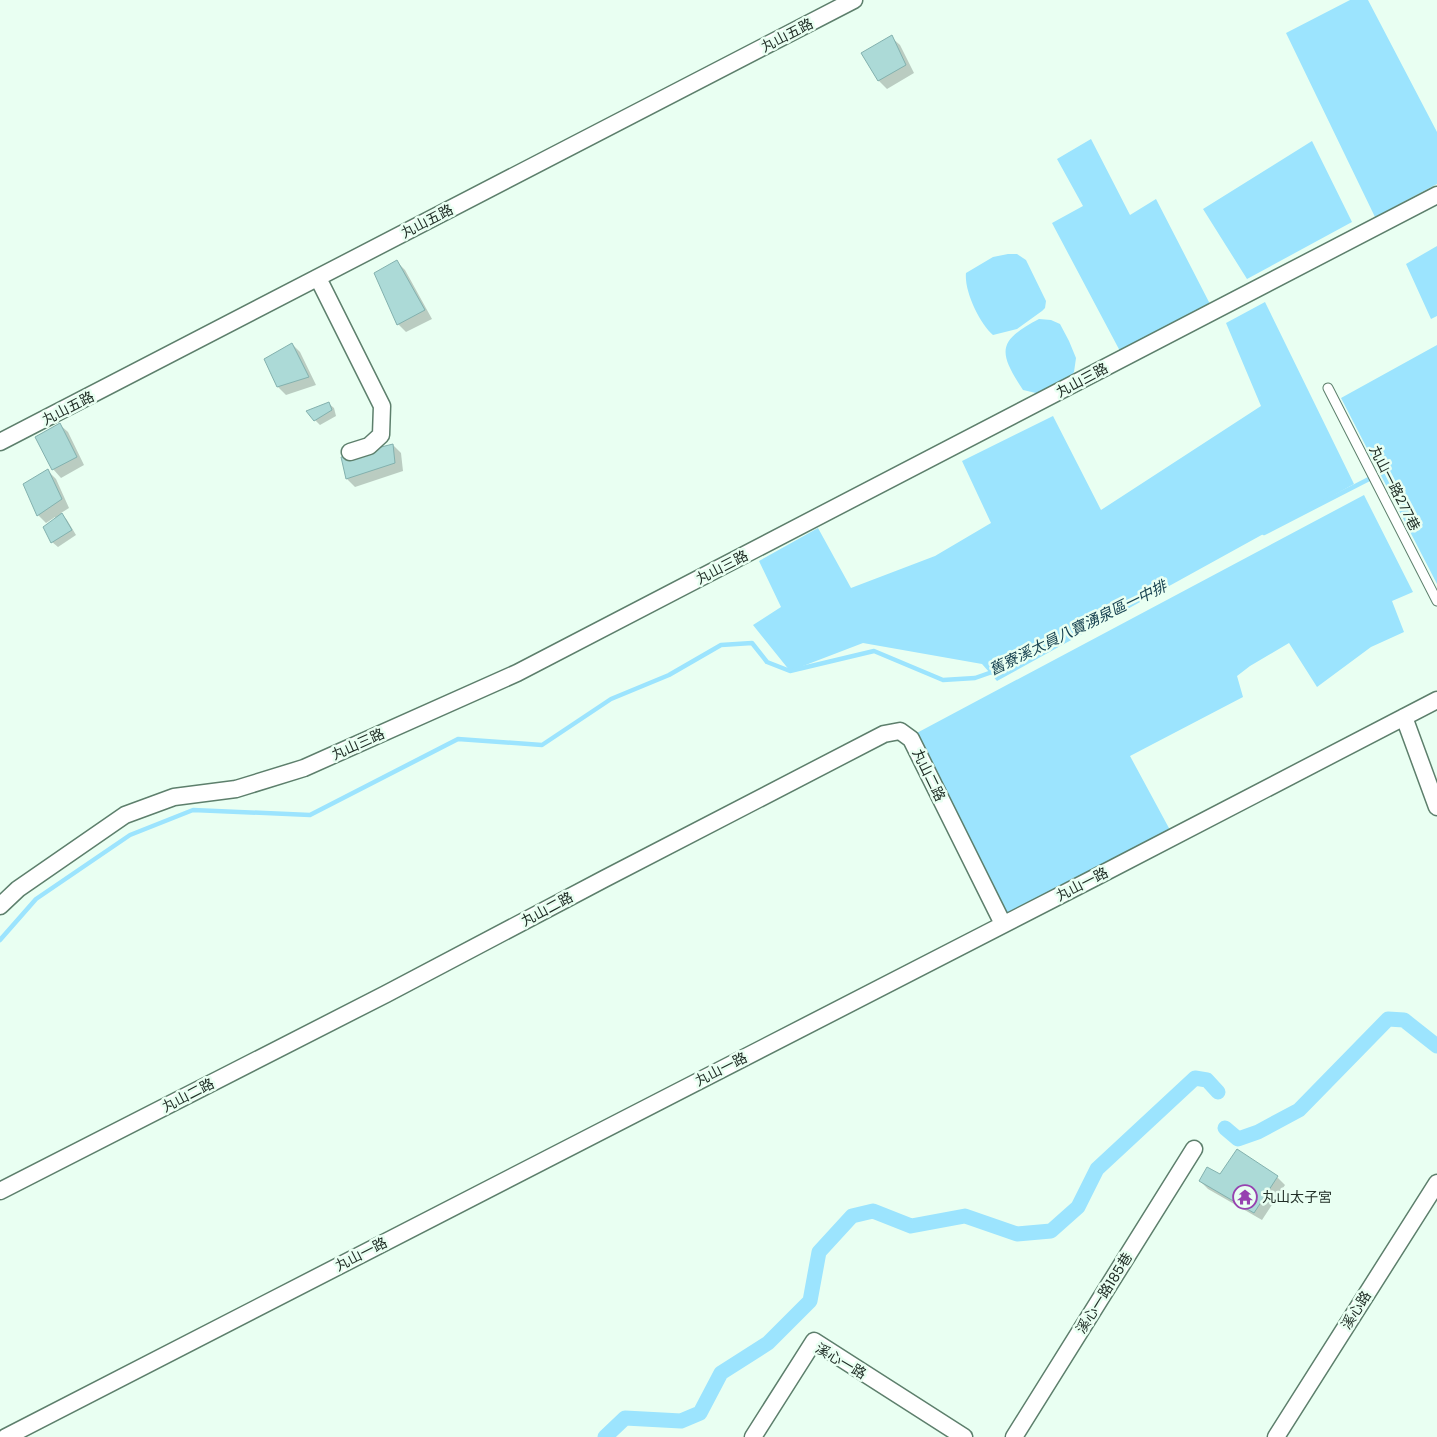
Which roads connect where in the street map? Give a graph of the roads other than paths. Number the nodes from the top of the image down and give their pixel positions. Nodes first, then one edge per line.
1 (854, 0) edge
2 (1437, 195) edge
3 (318, 278) junction
4 (1328, 388) dead end
5 (0, 442) edge
6 (350, 452) dead end
7 (1437, 601) edge
8 (1437, 700) edge
9 (1404, 717) junction
10 (1437, 806) edge
11 (0, 906) edge
12 (1003, 924) junction
13 (1194, 1149) dead end
14 (1437, 1183) edge
15 (0, 1191) edge
16 (6, 1437) edge
17 (753, 1437) edge
18 (964, 1437) edge
19 (1014, 1437) edge
20 (1276, 1437) edge

1 - 3 street, 丸山五路
2 - 11 street, 丸山三路
3 - 5 street, 丸山五路
3 - 6 street
4 - 7 lane, 丸山一路277巷
8 - 9 street, 丸山一路
9 - 10 street
9 - 12 street, 丸山一路
12 - 15 street, 丸山二路
12 - 16 street, 丸山一路
13 - 19 street, 溪心一路185巷
14 - 20 street, 溪心路
17 - 18 street, 溪心一路

